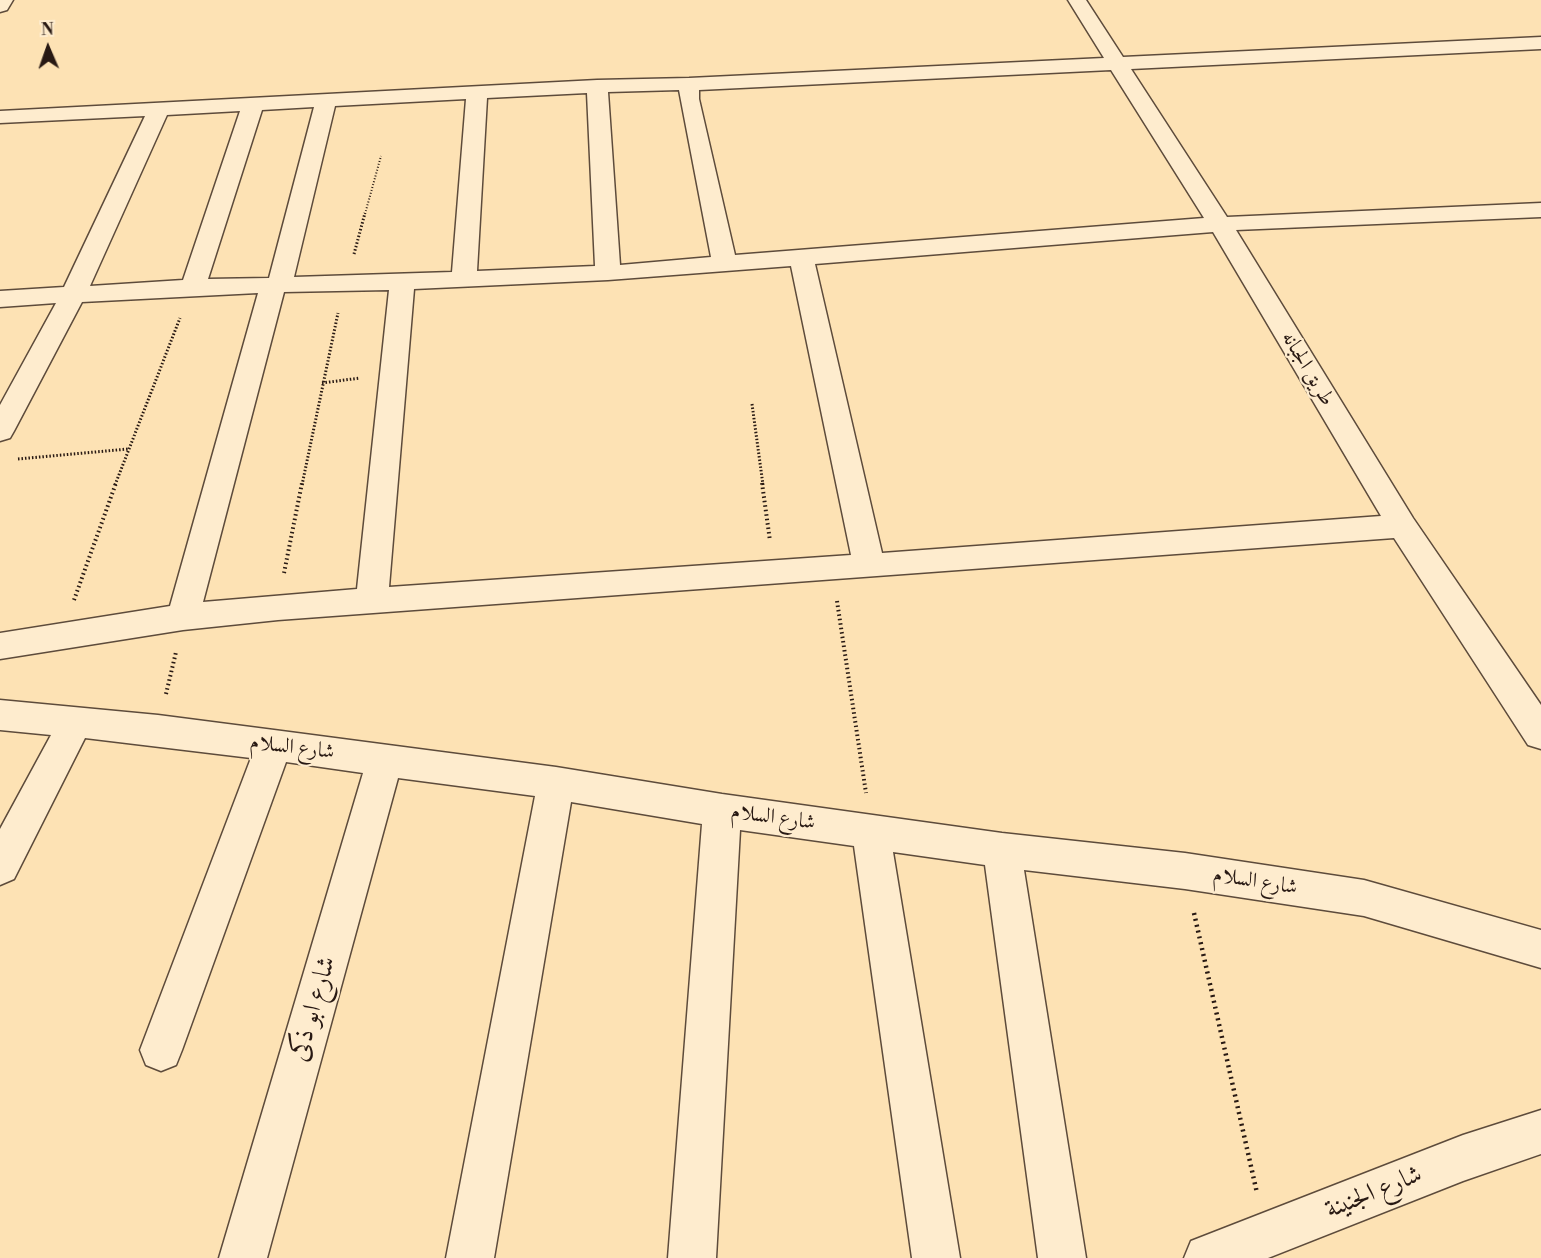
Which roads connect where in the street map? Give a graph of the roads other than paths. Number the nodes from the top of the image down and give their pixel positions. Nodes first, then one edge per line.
1 (3, 0) edge
2 (1077, 0) edge
3 (0, 6) edge
4 (1541, 44) edge
5 (1118, 62) junction
6 (689, 84) junction
7 (597, 86) junction
8 (477, 93) junction
9 (326, 100) junction
10 (254, 104) junction
11 (159, 109) junction
12 (0, 117) edge
13 (1541, 210) edge
14 (1220, 224) junction
15 (802, 259) junction
16 (725, 264) junction
17 (608, 273) junction
18 (464, 279) junction
19 (402, 282) junction
20 (277, 284) junction
21 (193, 286) junction
22 (73, 295) junction
23 (0, 299) edge
24 (0, 431) edge
25 (1402, 526) junction
26 (869, 566) junction
27 (372, 599) junction
28 (183, 617) junction
29 (4, 653) edge
30 (0, 715) edge
31 (75, 723) junction
32 (1541, 734) edge
33 (274, 746) junction
34 (385, 760) junction
35 (556, 783) junction
36 (722, 812) junction
37 (872, 832) junction
38 (1002, 850) junction
39 (0, 867) edge
40 (1541, 949) edge
41 (161, 1050) dead end
42 (1541, 1132) edge
43 (243, 1258) edge
44 (470, 1258) edge
45 (692, 1258) edge
46 (936, 1258) edge
47 (1062, 1258) edge
48 (1208, 1258) edge

1 - 3 street
2 - 5 street, طريق الجبانه
4 - 5 street
5 - 6 street
5 - 14 street, طريق الجبانه
6 - 7 street
6 - 16 street
7 - 8 street
7 - 17 street
8 - 9 street
8 - 18 street
9 - 10 street
9 - 20 street
10 - 11 street
10 - 21 street
11 - 12 street
11 - 22 street
13 - 14 street
14 - 15 street
14 - 25 street, طريق الجبانه
15 - 16 street
15 - 26 street
16 - 17 street
17 - 18 street
18 - 19 street
19 - 20 street
19 - 27 street
20 - 21 street
20 - 28 street
21 - 22 street
22 - 23 street
22 - 24 street
25 - 26 street
25 - 32 street, طريق الجبانه
26 - 27 street
27 - 28 street
28 - 29 street
30 - 31 street, شارع السلام
31 - 33 street, شارع السلام
31 - 39 street
33 - 34 street, شارع السلام
33 - 41 street
34 - 35 street, شارع السلام
34 - 43 street, شارع ابو ذكى
35 - 36 street, شارع السلام
35 - 44 street
36 - 37 street, شارع السلام
36 - 45 street
37 - 38 street, شارع السلام
37 - 46 street
38 - 40 street, شارع السلام
38 - 47 street
42 - 48 street, شارع الجنينة

